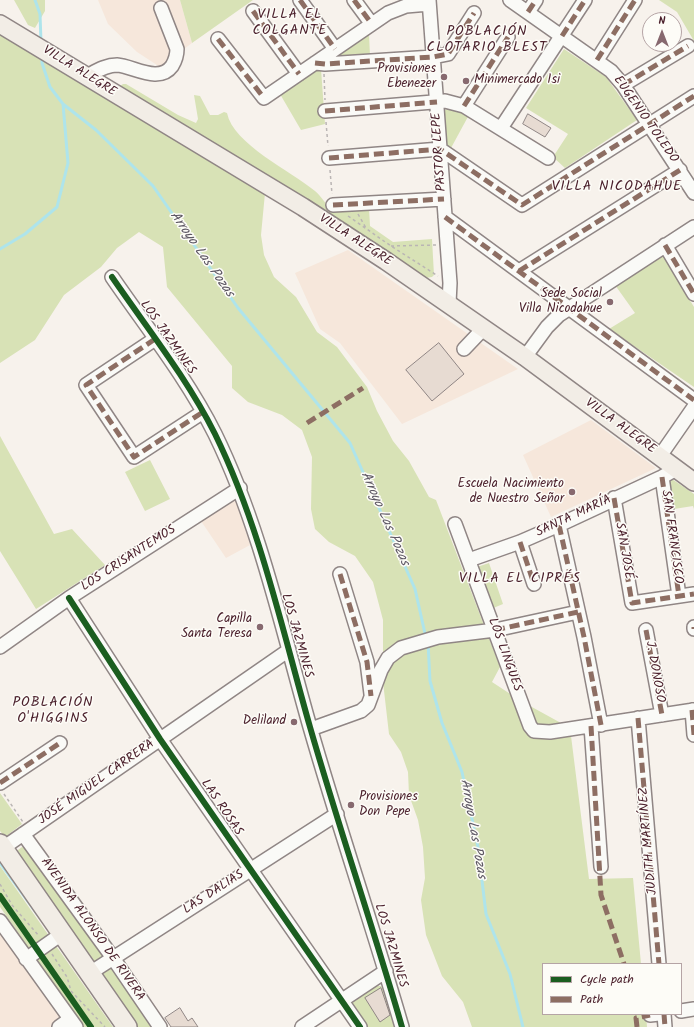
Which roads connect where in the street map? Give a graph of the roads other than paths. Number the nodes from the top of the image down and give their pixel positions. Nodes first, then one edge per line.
1 (300, 0) edge
2 (354, 0) edge
3 (510, 0) edge
4 (536, 0) edge
5 (585, 0) edge
6 (635, 0) edge
7 (429, 2) edge
8 (161, 8) dead end
9 (253, 11) dead end
10 (528, 12) junction
11 (474, 13) dead end
12 (371, 23) junction
13 (0, 24) edge
14 (562, 36) junction
15 (508, 37) dead end
16 (218, 39) dead end
17 (688, 46) dead end
18 (335, 49) junction
19 (433, 57) junction
20 (597, 60) junction
21 (319, 63) junction
22 (299, 74) junction
23 (85, 77) junction
24 (623, 85) junction
25 (694, 96) edge
26 (436, 102) junction
27 (464, 106) junction
28 (326, 111) road end
29 (649, 124) junction
30 (501, 128) junction
31 (440, 149) junction
32 (329, 158) road end
33 (548, 158) dead end
34 (680, 170) junction
35 (694, 193) edge
36 (444, 199) junction
37 (333, 205) road end
38 (445, 217) junction
39 (694, 227) edge
40 (665, 245) junction
41 (519, 271) junction
42 (112, 277) dead end
43 (694, 294) edge
44 (449, 303) junction
45 (570, 308) junction
46 (484, 328) junction
47 (155, 339) junction
48 (464, 350) dead end
49 (525, 357) junction
50 (694, 400) edge
51 (694, 407) edge
52 (203, 412) junction
53 (660, 456) junction
54 (669, 473) junction
55 (694, 482) edge
56 (240, 488) junction
57 (614, 498) junction
58 (455, 524) dead end
59 (559, 525) junction
60 (520, 542) junction
61 (469, 560) junction
62 (340, 574) dead end
63 (534, 584) dead end
64 (694, 594) edge
65 (679, 596) junction
66 (69, 598) junction
67 (578, 612) junction
68 (495, 630) junction
69 (646, 630) dead end
70 (0, 647) edge
71 (289, 650) junction
72 (371, 696) junction
73 (693, 710) edge
74 (662, 715) junction
75 (638, 718) junction
76 (596, 725) junction
77 (311, 729) junction
78 (694, 735) edge
79 (160, 739) junction
80 (60, 743) dead end
81 (0, 783) edge
82 (337, 814) junction
83 (26, 832) junction
84 (1, 846) edge
85 (601, 867) dead end
86 (250, 870) junction
87 (0, 921) edge
88 (63, 933) junction
89 (113, 958) junction
90 (26, 959) junction
91 (660, 963) edge
92 (386, 971) junction
93 (90, 973) junction
94 (342, 999) junction
95 (694, 1009) edge
96 (682, 1011) edge
97 (664, 1015) edge
98 (73, 1023) edge
99 (59, 1027) edge
100 (128, 1027) edge
101 (160, 1027) edge
102 (302, 1027) edge
103 (360, 1027) edge
104 (402, 1027) edge
105 (665, 1027) edge

1 - 18 street
2 - 12 street
3 - 10 street, EUGENIO TOLEDO
4 - 10 street
5 - 14 street
6 - 20 street
7 - 12 street
7 - 19 street, PASTOR LEPE
8 - 23 street
9 - 22 street
10 - 14 street, EUGENIO TOLEDO
11 - 19 street
12 - 18 street
13 - 23 main road, VILLA ALEGRE
14 - 20 street, EUGENIO TOLEDO
14 - 30 street
15 - 27 street
16 - 22 street
17 - 24 street
18 - 21 street
19 - 21 street
19 - 26 street, PASTOR LEPE
20 - 24 street, EUGENIO TOLEDO
21 - 22 street
23 - 44 main road, VILLA ALEGRE
24 - 29 street, EUGENIO TOLEDO
25 - 29 street
26 - 27 street
26 - 28 street
26 - 31 street, PASTOR LEPE
27 - 30 street
29 - 31 street
29 - 34 street, EUGENIO TOLEDO
30 - 33 street
31 - 32 street
31 - 36 street, PASTOR LEPE
34 - 35 street, EUGENIO TOLEDO
34 - 41 street
36 - 37 street
36 - 38 street, PASTOR LEPE
38 - 41 street
38 - 44 street, PASTOR LEPE
39 - 40 street
40 - 43 street
40 - 45 street
41 - 45 street
42 - 47 street, LOS JAZMINES
44 - 46 main road, VILLA ALEGRE
45 - 49 street
45 - 50 street
46 - 48 street
46 - 49 main road, VILLA ALEGRE
47 - 52 street, LOS JAZMINES
47 - 52 street
49 - 53 main road, VILLA ALEGRE
51 - 53 street
52 - 56 street, LOS JAZMINES
53 - 54 main road, VILLA ALEGRE
54 - 55 main road, VILLA ALEGRE
54 - 57 street, SANTA MARÍA
54 - 65 street, SAN FRANCISCO
56 - 66 street, LOS CRISANTEMOS
56 - 71 street, LOS JAZMINES
57 - 59 street, SANTA MARÍA
57 - 65 street, SAN JOSÉ
58 - 61 street, LOS LINGUES
59 - 60 street, SANTA MARÍA
59 - 67 street
60 - 61 street, SANTA MARÍA
60 - 63 street
61 - 68 street, LOS LINGUES
62 - 72 street
64 - 65 street
66 - 70 street, LOS CRISANTEMOS
66 - 79 street, LAS ROSAS
67 - 68 street
67 - 76 street
68 - 72 street
68 - 76 street, LOS LINGUES
69 - 74 street, J. DONOSO
71 - 77 street, LOS JAZMINES
71 - 79 street, JOSÉ MIGUEL CARRERA
72 - 77 street
73 - 74 street
73 - 78 street
74 - 75 street
75 - 76 street
75 - 91 street, JUDITH MARTÍNEZ
76 - 85 street
77 - 82 street, LOS JAZMINES
79 - 83 street, JOSÉ MIGUEL CARRERA
79 - 86 street, LAS ROSAS
80 - 81 street
82 - 86 street, LAS DALIAS
82 - 92 street, LOS JAZMINES
83 - 84 street, JOSÉ MIGUEL CARRERA
83 - 89 street, AVENIDA ALONSO DE RIVERA
84 - 88 highway
86 - 89 street, LAS DALIAS
86 - 94 street, LAS ROSAS
87 - 90 street
88 - 90 street
88 - 93 highway
89 - 93 street, LAS DALIAS
89 - 101 street, AVENIDA ALONSO DE RIVERA
90 - 98 street
92 - 94 street
92 - 104 street, LOS JAZMINES
93 - 100 highway
94 - 102 street
94 - 103 street, LAS ROSAS
95 - 96 street
97 - 105 street
98 - 99 street

